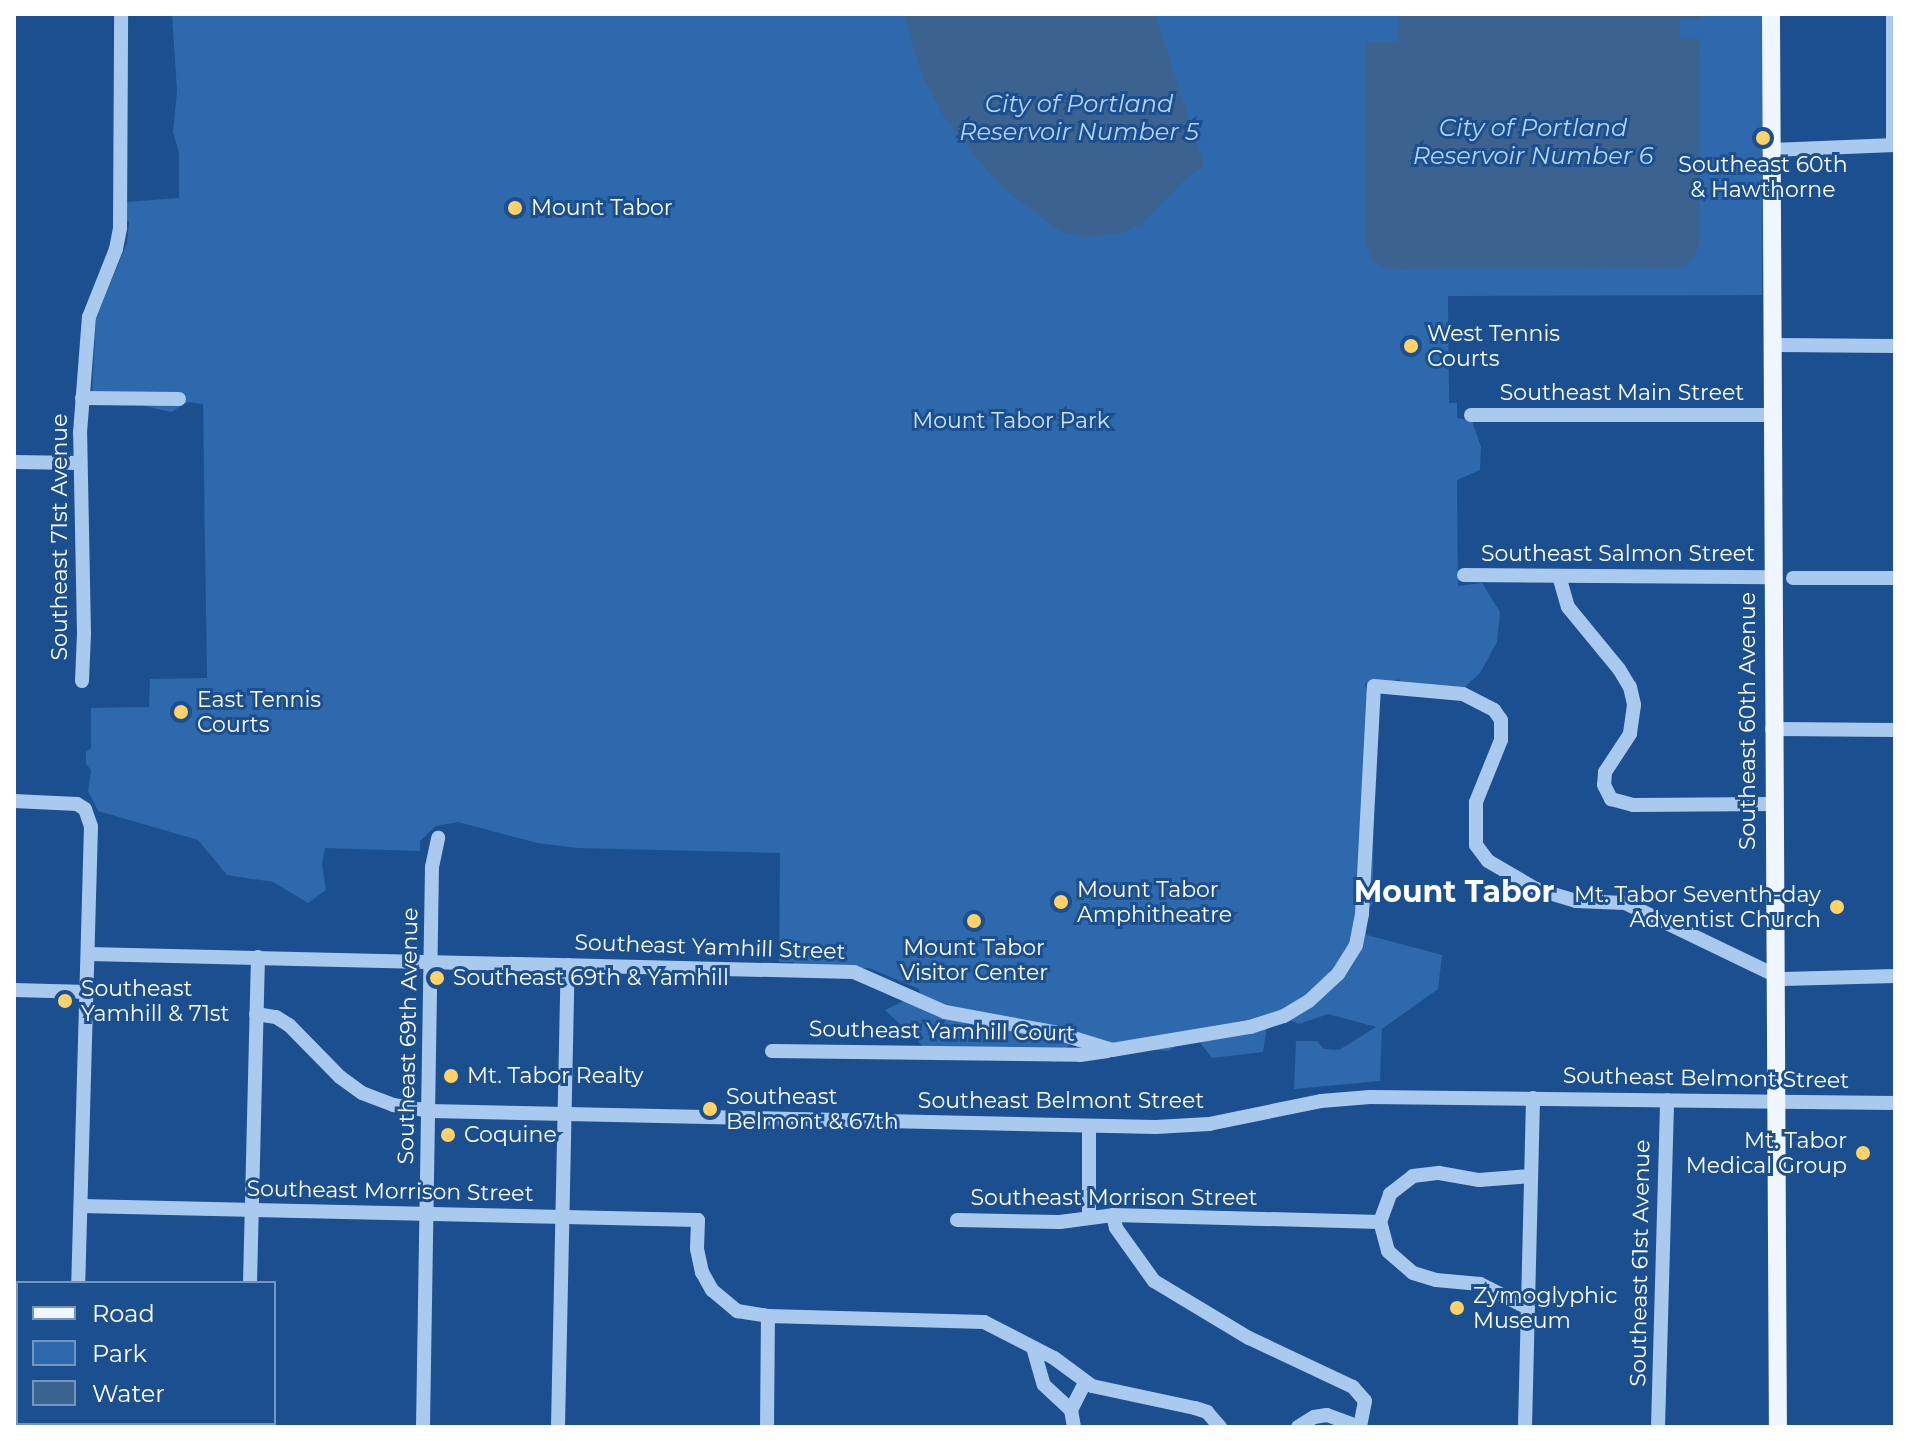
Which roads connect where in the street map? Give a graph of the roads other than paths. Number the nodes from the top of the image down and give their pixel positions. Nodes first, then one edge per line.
1 (121, 14) edge
2 (1771, 14) edge
3 (1893, 14) edge
4 (1894, 145) edge
5 (1771, 150) junction
6 (1772, 345) junction
7 (1895, 346) edge
8 (82, 398) junction
9 (179, 399) dead end
10 (1471, 415) dead end
11 (1772, 415) junction
12 (14, 462) edge
13 (79, 463) junction
14 (1464, 575) dead end
15 (1559, 576) junction
16 (1772, 577) junction
17 (1793, 578) dead end
18 (1895, 578) edge
19 (82, 681) dead end
20 (1772, 729) junction
21 (1895, 730) edge
22 (14, 801) edge
23 (1772, 804) junction
24 (438, 838) dead end
25 (89, 954) junction
26 (258, 957) junction
27 (431, 962) junction
28 (568, 965) junction
29 (1773, 975) junction
30 (1895, 976) edge
31 (14, 990) edge
32 (88, 992) junction
33 (256, 1014) junction
34 (1112, 1050) junction
35 (772, 1051) dead end
36 (1533, 1098) junction
37 (1667, 1100) junction
38 (1775, 1101) junction
39 (1895, 1103) edge
40 (429, 1111) junction
41 (564, 1115) junction
42 (1089, 1126) junction
43 (1531, 1176) junction
44 (81, 1206) junction
45 (252, 1210) junction
46 (428, 1215) junction
47 (1113, 1215) junction
48 (1089, 1216) junction
49 (562, 1217) junction
50 (957, 1220) dead end
51 (1380, 1222) junction
52 (78, 1281) edge
53 (250, 1281) edge
54 (1528, 1308) junction
55 (768, 1316) junction
56 (1034, 1351) junction
57 (1085, 1382) junction
58 (1071, 1410) junction
59 (423, 1427) edge
60 (558, 1427) edge
61 (767, 1427) edge
62 (1074, 1427) edge
63 (1220, 1427) edge
64 (1298, 1427) edge
65 (1360, 1427) edge
66 (1525, 1427) edge
67 (1658, 1427) edge
68 (1778, 1427) edge

1 - 8 street, Southeast 71st Avenue
2 - 5 main road, Southeast 60th Avenue
3 - 4 street
4 - 5 street
5 - 6 main road, Southeast 60th Avenue
6 - 7 street
6 - 11 main road, Southeast 60th Avenue
8 - 9 street
8 - 13 street, Southeast 71st Avenue
10 - 11 street, Southeast Main Street
11 - 16 main road, Southeast 60th Avenue
12 - 13 street
13 - 19 street, Southeast 71st Avenue
14 - 15 street, Southeast Salmon Street
15 - 16 street, Southeast Salmon Street
15 - 23 street
16 - 20 main road, Southeast 60th Avenue
17 - 18 street
20 - 21 street
20 - 23 main road, Southeast 60th Avenue
22 - 25 street
23 - 29 main road, Southeast 60th Avenue
24 - 27 street, Southeast 69th Avenue
25 - 26 street, Southeast Yamhill Street
25 - 32 street
26 - 27 street, Southeast Yamhill Street
26 - 33 street
27 - 28 street, Southeast Yamhill Street
27 - 40 street, Southeast 69th Avenue
28 - 34 street, Southeast Yamhill Street
28 - 41 street
29 - 30 street, Southeast Yamhill Street
29 - 34 street, Southeast Yamhill Street
29 - 38 main road, Southeast 60th Avenue
31 - 32 street
32 - 44 street
33 - 40 street, Southeast Belmont Street
33 - 45 street
34 - 35 street, Southeast Yamhill Court
36 - 37 street, Southeast Belmont Street
36 - 42 street, Southeast Belmont Street
36 - 43 street
37 - 38 street, Southeast Belmont Street
37 - 67 street, Southeast 61st Avenue
38 - 39 street, Southeast Belmont Street
38 - 68 main road, Southeast 60th Avenue
40 - 41 street, Southeast Belmont Street
40 - 46 street, Southeast 69th Avenue
41 - 42 street, Southeast Belmont Street
41 - 49 street
42 - 48 street
43 - 51 street
43 - 54 street
44 - 45 street, Southeast Morrison Street
44 - 52 street
45 - 46 street, Southeast Morrison Street
45 - 53 street
46 - 49 street, Southeast Morrison Street
46 - 59 street, Southeast 69th Avenue
47 - 48 street, Southeast Morrison Street
47 - 51 street, Southeast Morrison Street
47 - 65 street
48 - 50 street, Southeast Morrison Street
49 - 55 street, Southeast Morrison Street
49 - 60 street
51 - 54 street
54 - 66 street
55 - 56 street
55 - 61 street
56 - 57 street
56 - 58 street
57 - 58 street
57 - 63 street
58 - 62 street
64 - 65 street

